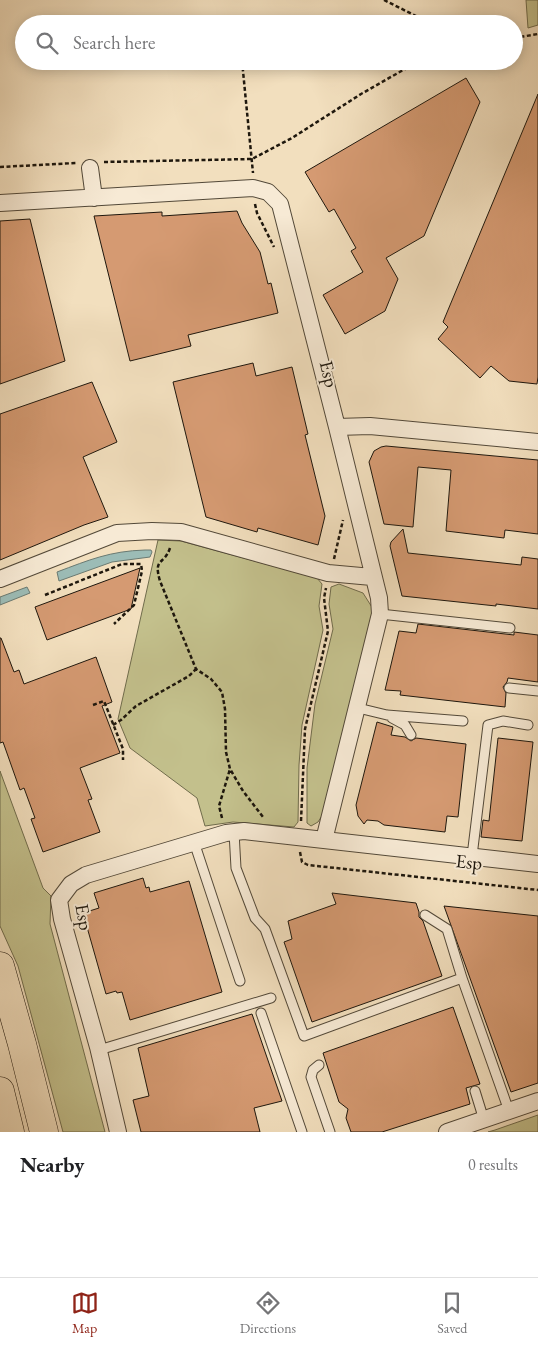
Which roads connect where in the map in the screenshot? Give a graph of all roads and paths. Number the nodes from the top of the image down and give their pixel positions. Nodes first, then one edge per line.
1 (384, 0) edge
2 (414, 15) edge
3 (538, 34) edge
4 (523, 36) edge
5 (243, 70) edge
6 (403, 70) edge
7 (252, 160) junction
8 (0, 167) edge
9 (91, 175) junction
10 (252, 188) junction
11 (0, 203) edge
12 (276, 251) dead end
13 (337, 427) junction
14 (538, 442) edge
15 (344, 515) dead end
16 (173, 532) junction
17 (328, 573) junction
18 (372, 577) junction
19 (0, 579) edge
20 (45, 595) dead end
21 (380, 614) junction
22 (114, 624) dead end
23 (510, 628) dead end
24 (196, 669) junction
25 (509, 688) dead end
26 (538, 691) edge
27 (92, 705) dead end
28 (358, 708) junction
29 (387, 715) junction
30 (463, 721) dead end
31 (528, 724) dead end
32 (113, 725) junction
33 (411, 735) dead end
34 (123, 760) dead end
35 (230, 769) junction
36 (230, 833) junction
37 (269, 833) junction
38 (300, 836) junction
39 (324, 840) junction
40 (194, 842) junction
41 (472, 856) junction
42 (538, 864) edge
43 (538, 890) edge
44 (425, 915) dead end
45 (0, 966) edge
46 (462, 978) junction
47 (240, 981) dead end
48 (271, 998) dead end
49 (260, 1014) dead end
50 (99, 1050) junction
51 (319, 1065) dead end
52 (0, 1091) edge
53 (475, 1091) dead end
54 (538, 1101) edge
55 (509, 1111) junction
56 (484, 1120) junction
57 (10, 1132) edge
58 (44, 1132) edge
59 (118, 1132) edge
60 (302, 1132) edge
61 (330, 1132) edge
62 (447, 1132) edge

1 - 2 path
3 - 4 path
5 - 7 path
6 - 7 path
7 - 9 path
7 - 10 path
8 - 9 path
9 - 10 street, Esp
9 - 11 street, Esp
10 - 12 path
10 - 13 street, Esp
13 - 14 street
13 - 18 street, Esp
15 - 17 path, Esp
16 - 17 street
16 - 19 street
16 - 24 path
17 - 18 street
17 - 38 path, Esp
18 - 21 street, Esp
20 - 22 path
21 - 23 lane
21 - 28 street, Esp
24 - 32 path
24 - 35 path
25 - 26 lane
27 - 32 path
28 - 29 lane
28 - 39 street, Esp
29 - 30 lane
29 - 33 lane
31 - 41 lane
32 - 34 path
35 - 36 path
35 - 37 path
36 - 37 street, Esp
36 - 40 street, Esp
36 - 46 lane
37 - 38 street, Esp
38 - 39 street, Esp
38 - 43 path, Esp
39 - 41 street, Esp
40 - 47 lane
40 - 50 street, Esp
41 - 42 street, Esp
44 - 46 lane
45 - 58 highway
46 - 55 lane
48 - 50 lane
49 - 60 lane
50 - 59 street, Esp
51 - 61 lane
52 - 57 highway
53 - 56 lane
54 - 55 street
55 - 56 street
56 - 62 street

